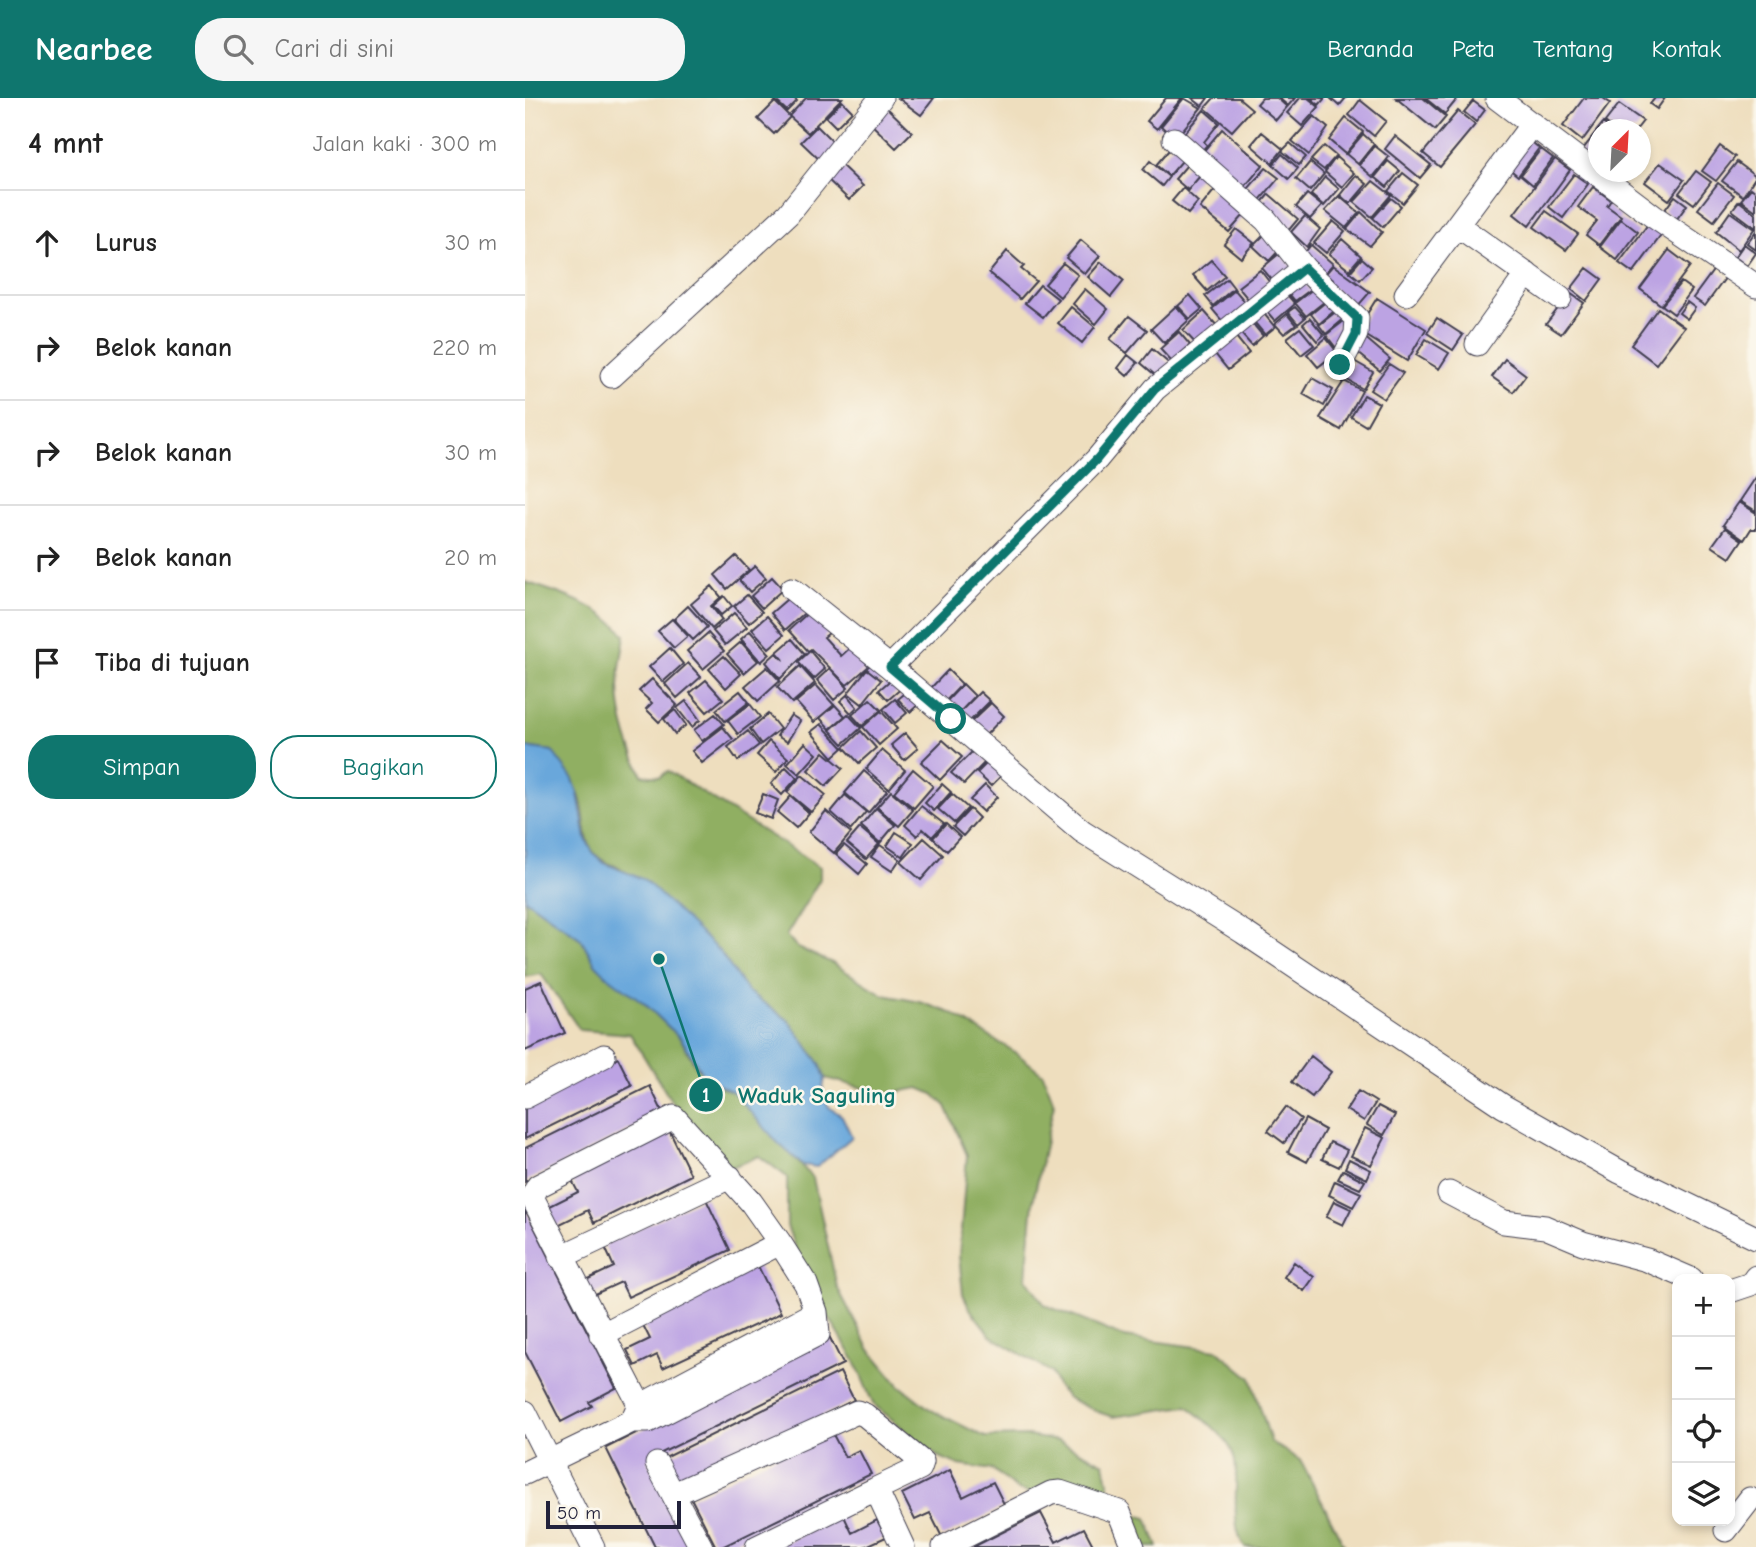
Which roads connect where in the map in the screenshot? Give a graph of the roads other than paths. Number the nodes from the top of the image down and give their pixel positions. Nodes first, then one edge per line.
1 (881, 98) edge
2 (1497, 98) edge
3 (1532, 124) junction
4 (1174, 139) dead end
5 (1457, 225) junction
6 (1304, 268) junction
7 (1527, 274) junction
8 (1756, 286) edge
9 (1406, 295) dead end
10 (1560, 298) dead end
11 (1478, 344) dead end
12 (1340, 365) dead end
13 (612, 376) dead end
14 (792, 589) dead end
15 (890, 667) junction
16 (604, 1056) dead end
17 (525, 1097) edge
18 (730, 1177) junction
19 (1449, 1193) dead end
20 (1756, 1238) edge
21 (780, 1243) junction
22 (561, 1257) junction
23 (1679, 1274) edge
24 (1756, 1277) edge
25 (1735, 1289) edge
26 (601, 1335) junction
27 (525, 1412) edge
28 (639, 1416) junction
29 (550, 1462) junction
30 (657, 1464) dead end
31 (525, 1473) edge
32 (876, 1489) junction
33 (674, 1494) junction
34 (1754, 1499) edge
35 (1726, 1530) dead end
36 (1127, 1545) edge
37 (593, 1547) edge
38 (701, 1547) edge
39 (757, 1547) edge
40 (904, 1547) edge
41 (944, 1547) edge

1 - 13 street
2 - 3 street
3 - 5 street
3 - 8 street
4 - 6 street
5 - 7 street
5 - 9 street
6 - 12 street
6 - 15 street
7 - 10 street
7 - 11 street
14 - 15 street
15 - 20 street
16 - 17 street
18 - 21 street
18 - 22 street
18 - 22 street
19 - 23 street
21 - 26 street
21 - 28 street
22 - 26 street
24 - 25 street
26 - 28 street
27 - 29 street
28 - 29 street
29 - 31 street
29 - 37 street
30 - 33 street
32 - 33 street
32 - 39 street
32 - 40 street
33 - 38 street
34 - 35 street
36 - 41 street

